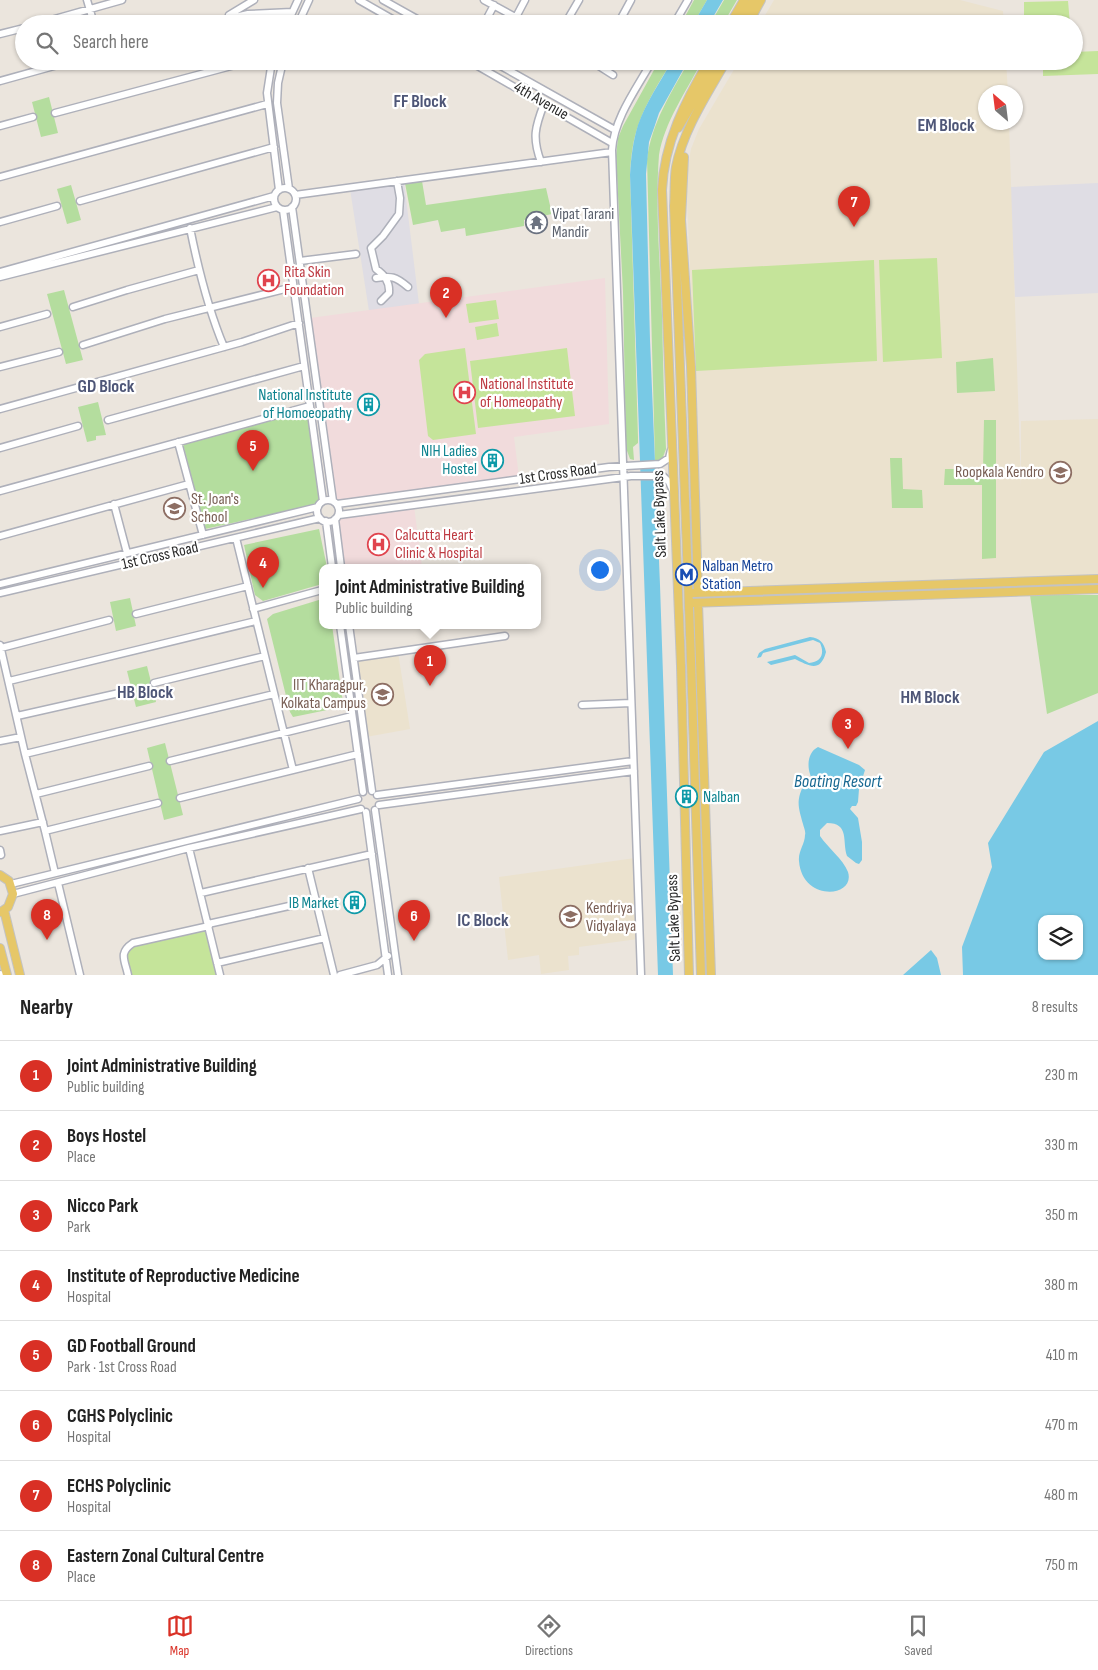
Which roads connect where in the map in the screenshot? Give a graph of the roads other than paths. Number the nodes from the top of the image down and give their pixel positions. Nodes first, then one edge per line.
1 (88, 0) edge
2 (122, 0) edge
3 (254, 0) edge
4 (298, 0) edge
5 (309, 0) edge
6 (359, 0) edge
7 (383, 0) edge
8 (484, 0) edge
9 (525, 0) edge
10 (579, 0) edge
11 (631, 0) edge
12 (688, 0) edge
13 (744, 0) edge
14 (753, 0) edge
15 (762, 0) edge
16 (494, 5) junction
17 (90, 9) junction
18 (292, 12) junction
19 (69, 15) edge
20 (92, 15) edge
21 (228, 15) edge
22 (244, 15) edge
23 (291, 15) edge
24 (302, 15) edge
25 (385, 15) edge
26 (410, 15) edge
27 (489, 15) edge
28 (512, 15) edge
29 (517, 15) edge
30 (571, 15) edge
31 (623, 15) edge
32 (679, 15) edge
33 (735, 15) edge
34 (744, 15) edge
35 (753, 15) edge
36 (15, 30) edge
37 (0, 34) edge
38 (40, 70) edge
39 (216, 70) edge
40 (270, 70) edge
41 (281, 70) edge
42 (486, 70) edge
43 (503, 70) edge
44 (508, 70) edge
45 (606, 70) edge
46 (647, 70) edge
47 (703, 70) edge
48 (714, 70) edge
49 (720, 70) edge
50 (613, 75) dead end
51 (499, 77) junction
52 (0, 81) edge
53 (267, 104) junction
54 (544, 104) junction
55 (55, 113) dead end
56 (33, 117) dead end
57 (689, 120) junction
58 (0, 126) edge
59 (615, 130) junction
60 (673, 134) junction
61 (612, 142) junction
62 (274, 147) junction
63 (682, 148) junction
64 (612, 152) junction
65 (684, 157) joint
66 (541, 162) junction
67 (0, 177) edge
68 (397, 181) junction
69 (289, 189) junction
70 (279, 190) junction
71 (295, 195) junction
72 (274, 196) junction
73 (80, 201) dead end
74 (57, 206) dead end
75 (292, 207) junction
76 (280, 208) junction
77 (222, 211) junction
78 (224, 220) junction
79 (0, 222) edge
80 (190, 228) junction
81 (156, 229) junction
82 (158, 237) junction
83 (356, 254) dead end
84 (300, 261) junction
85 (680, 262) junction
86 (39, 264) junction
87 (665, 264) junction
88 (199, 270) junction
89 (0, 272) edge
90 (0, 277) edge
91 (385, 277) junction
92 (376, 278) dead end
93 (293, 286) junction
94 (408, 287) dead end
95 (304, 296) junction
96 (295, 297) junction
97 (381, 300) dead end
98 (72, 307) dead end
99 (210, 307) junction
100 (47, 314) dead end
101 (299, 323) junction
102 (0, 327) edge
103 (689, 343) junction
104 (83, 345) dead end
105 (224, 347) junction
106 (58, 352) dead end
107 (680, 360) junction
108 (304, 366) junction
109 (0, 368) edge
110 (310, 406) junction
111 (0, 409) edge
112 (108, 420) dead end
113 (78, 426) dead end
114 (178, 442) junction
115 (0, 448) edge
116 (671, 449) junction
117 (627, 466) junction
118 (550, 475) junction
119 (623, 477) junction
120 (189, 484) junction
121 (551, 486) junction
122 (0, 491) edge
123 (673, 492) junction
124 (407, 494) junction
125 (324, 501) junction
126 (335, 502) junction
127 (114, 504) junction
128 (409, 505) junction
129 (685, 505) junction
130 (318, 507) junction
131 (337, 517) junction
132 (696, 517) junction
133 (323, 520) junction
134 (203, 535) junction
135 (0, 536) edge
136 (236, 538) junction
137 (168, 543) junction
138 (127, 553) junction
139 (170, 553) junction
140 (102, 559) junction
141 (331, 564) edge
142 (341, 564) edge
143 (104, 569) junction
144 (18, 580) junction
145 (1098, 580) edge
146 (1050, 581) junction
147 (0, 584) edge
148 (248, 586) junction
149 (20, 588) junction
150 (1098, 589) edge
151 (1050, 590) junction
152 (319, 591) edge
153 (0, 593) edge
154 (688, 593) junction
155 (698, 593) junction
156 (689, 603) junction
157 (698, 603) junction
158 (253, 608) junction
159 (136, 614) dead end
160 (109, 620) dead end
161 (256, 621) junction
162 (340, 629) edge
163 (350, 629) edge
164 (505, 636) dead end
165 (352, 648) junction
166 (1, 649) edge
167 (343, 649) junction
168 (265, 656) junction
169 (354, 658) junction
170 (9, 681) junction
171 (154, 683) dead end
172 (128, 691) dead end
173 (274, 694) junction
174 (631, 703) junction
175 (582, 705) dead end
176 (17, 716) junction
177 (352, 716) junction
178 (284, 733) junction
179 (21, 737) junction
180 (0, 741) edge
181 (24, 754) junction
182 (358, 754) junction
183 (683, 757) junction
184 (694, 757) junction
185 (703, 758) junction
186 (170, 761) dead end
187 (633, 761) junction
188 (149, 766) dead end
189 (293, 770) junction
190 (634, 771) junction
191 (363, 792) junction
192 (375, 793) junction
193 (36, 794) junction
194 (180, 798) dead end
195 (358, 799) junction
196 (158, 804) dead end
197 (377, 807) junction
198 (364, 811) junction
199 (43, 822) junction
200 (0, 831) edge
201 (45, 831) junction
202 (217, 834) junction
203 (218, 842) junction
204 (189, 848) junction
205 (149, 850) junction
206 (372, 854) junction
207 (151, 858) junction
208 (308, 868) junction
209 (55, 873) junction
210 (0, 875) edge
211 (58, 883) junction
212 (11, 884) junction
213 (201, 893) junction
214 (13, 894) junction
215 (316, 900) junction
216 (2, 911) edge
217 (208, 925) junction
218 (325, 938) junction
219 (0, 948) edge
220 (395, 950) junction
221 (386, 959) junction
222 (217, 962) junction
223 (7, 975) edge
224 (20, 975) edge
225 (80, 975) edge
226 (128, 975) edge
227 (220, 975) edge
228 (334, 975) edge
229 (340, 975) edge
230 (388, 975) edge
231 (398, 975) edge
232 (641, 975) edge
233 (690, 975) edge
234 (701, 975) edge
235 (711, 975) edge

1 - 17 street
2 - 17 street
3 - 21 street
4 - 18 street
5 - 24 street
6 - 25 street
7 - 26 street
8 - 16 street
9 - 29 street
10 - 30 street
11 - 31 street
12 - 32 street
13 - 33 main road
14 - 34 main road
15 - 35 main road
16 - 27 street
16 - 28 street
17 - 19 street
17 - 20 street
18 - 22 street
18 - 23 street
36 - 37 street
38 - 52 street
39 - 55 street
40 - 53 street
41 - 69 street
42 - 51 street, 4th Avenue
43 - 51 street
44 - 59 street, 4th Avenue
45 - 50 street
46 - 59 street
47 - 60 main road, Salt Lake Bypass
48 - 57 main road
49 - 57 main road, Salt Lake Bypass
51 - 54 street, 4th Avenue
53 - 62 street
53 - 67 street
54 - 61 street, 4th Avenue
54 - 66 street
56 - 58 street
57 - 60 main road
57 - 63 main road, Salt Lake Bypass
59 - 61 street
60 - 87 main road, Salt Lake Bypass
61 - 64 street
62 - 70 street
62 - 73 street
63 - 65 street, Salt Lake Bypass
63 - 85 main road, Salt Lake Bypass
64 - 66 street
64 - 117 street
65 - 85 main road, Salt Lake Bypass
66 - 68 street
68 - 71 street
68 - 91 street
69 - 70 street
69 - 71 street
70 - 72 street
71 - 75 street
72 - 76 street
72 - 77 street
74 - 79 street
75 - 76 street
75 - 84 street
76 - 78 street
76 - 93 street
77 - 78 street
77 - 81 street
78 - 80 street
80 - 82 street
80 - 88 street
81 - 82 street
81 - 86 street
82 - 86 street
83 - 84 street
84 - 95 street
85 - 87 main road
85 - 103 main road, Salt Lake Bypass
85 - 107 main road, Salt Lake Bypass
86 - 89 street
86 - 90 street
87 - 116 main road, Salt Lake Bypass
88 - 98 street
88 - 99 street
91 - 92 street
91 - 94 street
91 - 97 street
93 - 96 street
93 - 99 street
95 - 96 street
95 - 126 street
96 - 101 street
99 - 104 street
99 - 105 street
100 - 102 street
101 - 105 street
101 - 108 street
103 - 107 main road
103 - 132 main road, Salt Lake Bypass
105 - 111 street
106 - 109 street
107 - 129 main road, Salt Lake Bypass
108 - 110 street
108 - 112 street
110 - 114 street
110 - 125 street
113 - 115 street
114 - 120 street
114 - 122 street
116 - 117 street, 1st Cross Road
116 - 123 main road, Salt Lake Bypass
117 - 118 street, 1st Cross Road
117 - 119 street
118 - 121 street
118 - 124 street, 1st Cross Road
119 - 121 street, 1st Cross Road
119 - 123 street, 1st Cross Road
119 - 174 street
120 - 127 street
120 - 134 street
121 - 128 street, 1st Cross Road
123 - 183 main road, Salt Lake Bypass
124 - 126 street, 1st Cross Road
124 - 128 street
125 - 126 street
125 - 130 street
126 - 131 street
127 - 135 street
127 - 138 street
128 - 131 street, 1st Cross Road
129 - 132 main road
129 - 154 main road, Salt Lake Bypass
130 - 133 street
130 - 134 street, 1st Cross Road
131 - 133 street
131 - 142 street
132 - 155 main road, Salt Lake Bypass
133 - 136 street, 1st Cross Road
133 - 141 street
134 - 137 street, 1st Cross Road
136 - 139 street, 1st Cross Road
136 - 148 street
137 - 138 street, 1st Cross Road
137 - 139 street
138 - 140 street, 1st Cross Road
139 - 143 street, 1st Cross Road
140 - 143 street
140 - 144 street, 1st Cross Road
143 - 149 street, 1st Cross Road
144 - 147 street, 1st Cross Road
144 - 149 street
145 - 146 main road
146 - 151 main road
146 - 155 main road
148 - 158 street
148 - 159 street
149 - 153 street, 1st Cross Road
150 - 151 main road
151 - 157 main road
152 - 158 street
154 - 155 main road
154 - 156 main road, Salt Lake Bypass
155 - 157 street
156 - 157 main road
156 - 184 main road, Salt Lake Bypass
157 - 185 main road
158 - 161 street
160 - 166 street
161 - 168 street
161 - 170 street
162 - 167 street
163 - 165 street
164 - 169 street
165 - 167 street
165 - 169 street
166 - 170 street
167 - 177 street
168 - 171 street
168 - 173 street
169 - 192 street
170 - 176 street
172 - 176 street
173 - 178 street
173 - 181 street
174 - 175 street
174 - 187 street
176 - 179 street
177 - 178 street
177 - 182 street
178 - 186 street
178 - 189 street
179 - 180 street
179 - 181 street
181 - 193 street
182 - 189 street
182 - 191 street
183 - 184 main road
183 - 233 main road, Salt Lake Bypass
184 - 185 main road
184 - 234 main road, Salt Lake Bypass
185 - 235 main road
187 - 190 street
187 - 192 street
188 - 193 street
189 - 194 street
190 - 197 street
190 - 232 street
191 - 192 street
191 - 195 street
192 - 197 street
193 - 199 street
195 - 198 street
195 - 202 street
196 - 201 street
197 - 198 street
197 - 220 street
198 - 203 street
198 - 206 street
199 - 200 street
199 - 201 street
201 - 209 street
202 - 203 street
202 - 205 street
203 - 204 street
204 - 207 street
204 - 213 street
205 - 207 street
205 - 209 street
206 - 208 street
206 - 221 street
207 - 211 street
208 - 213 street
208 - 215 street
209 - 212 street
210 - 212 main road
211 - 214 street
211 - 225 street
212 - 214 main road
213 - 217 street
214 - 216 main road
215 - 217 street
215 - 218 street
216 - 224 main road
217 - 222 street
217 - 226 street
218 - 222 street
218 - 228 street
219 - 223 main road
220 - 221 street
220 - 231 street
221 - 229 street
221 - 230 street
222 - 227 street

